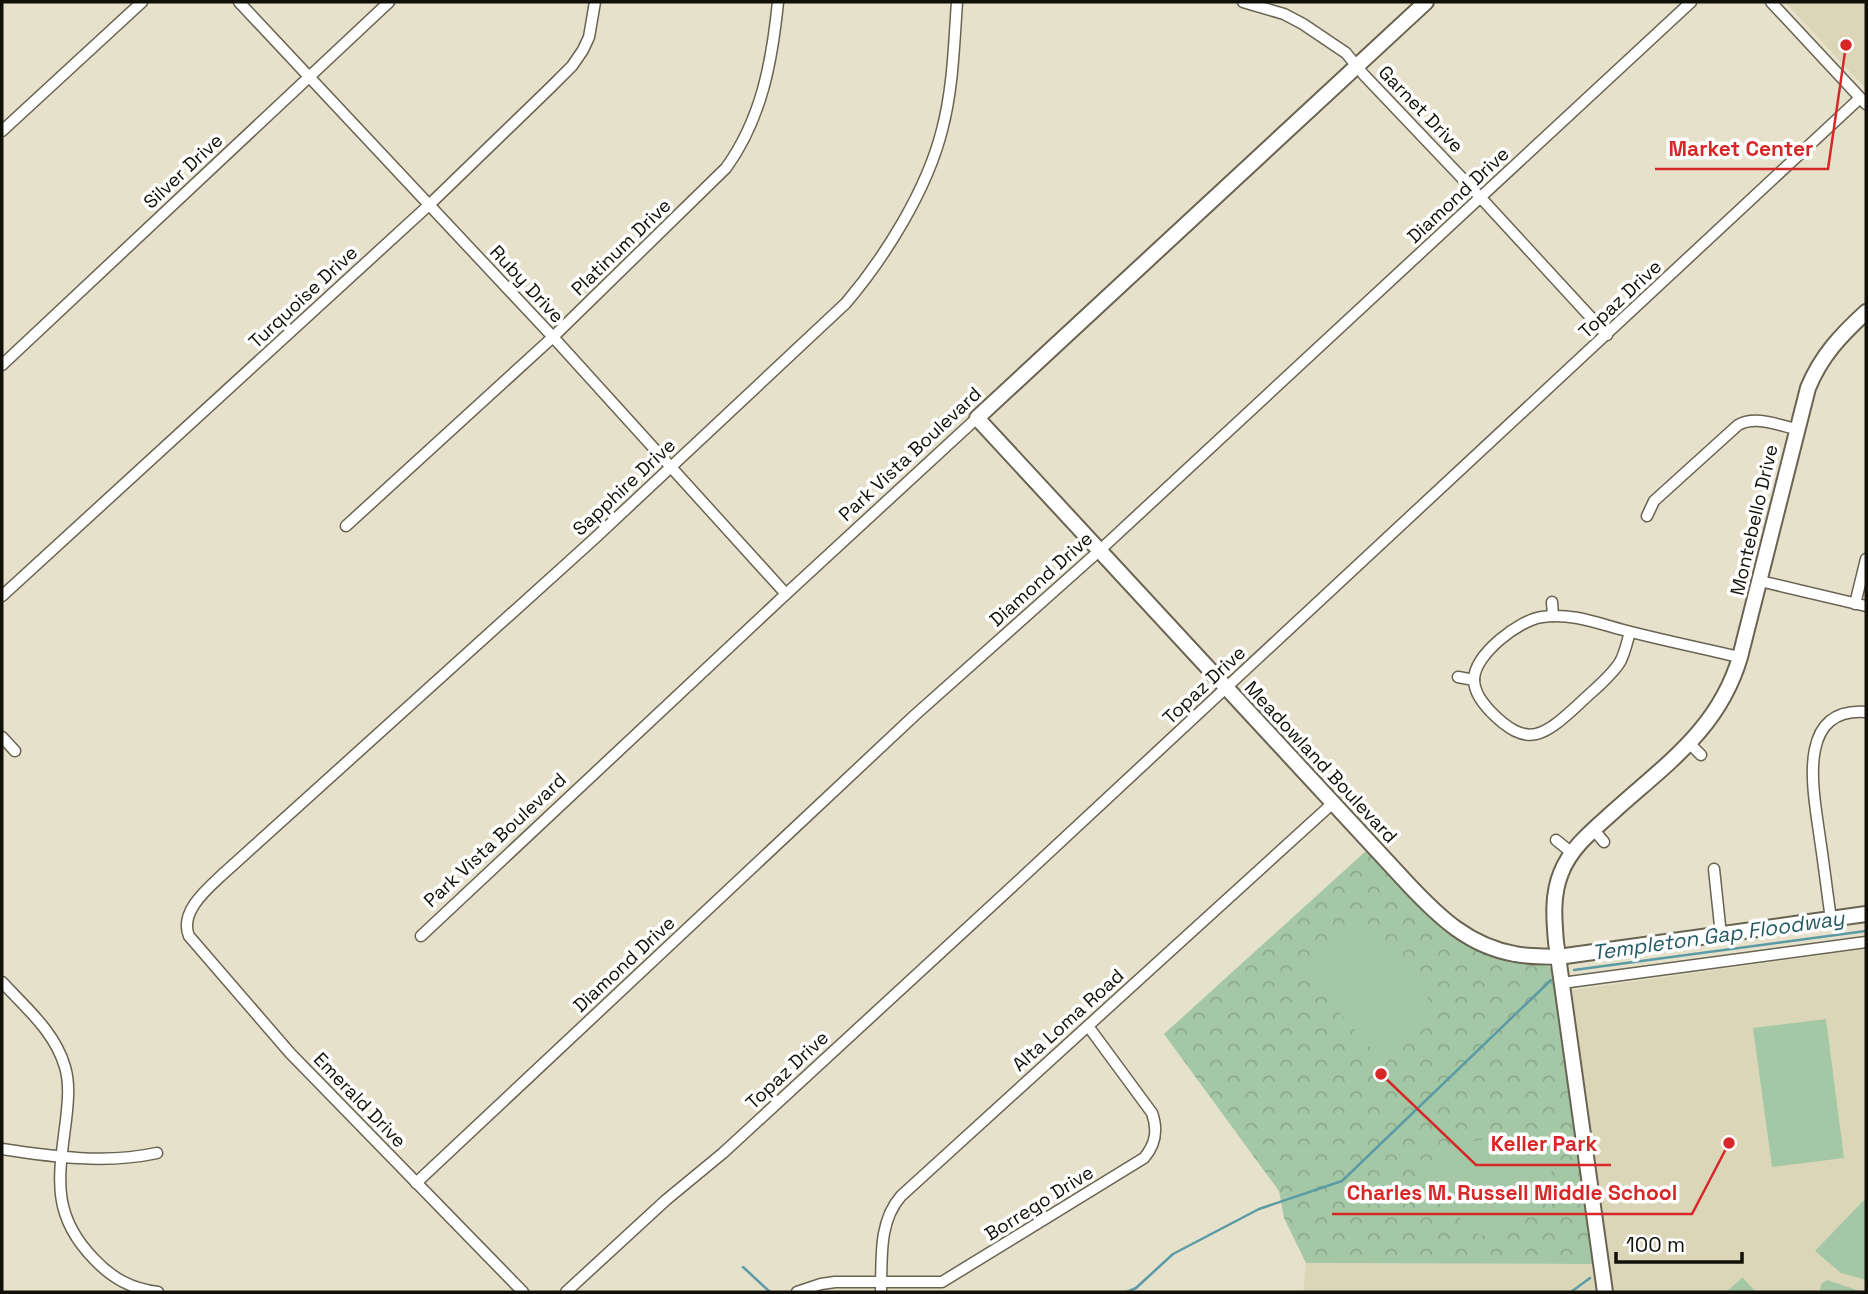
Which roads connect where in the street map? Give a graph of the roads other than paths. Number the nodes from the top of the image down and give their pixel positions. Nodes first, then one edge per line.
1 (142, 2) edge
2 (239, 2) edge
3 (388, 2) edge
4 (595, 2) edge
5 (778, 2) edge
6 (957, 2) edge
7 (1243, 2) edge
8 (1690, 2) edge
9 (1772, 2) edge
10 (1421, 3) edge
11 (1357, 65) junction
12 (310, 77) junction
13 (1863, 101) edge
14 (2, 131) edge
15 (1481, 198) junction
16 (429, 205) junction
17 (1866, 313) edge
18 (1607, 335) junction
19 (552, 337) junction
20 (2, 365) edge
21 (977, 418) junction
22 (1796, 429) junction
23 (671, 467) junction
24 (1647, 516) dead end
25 (346, 526) dead end
26 (1100, 551) junction
27 (1866, 559) edge
28 (1760, 581) junction
29 (786, 594) junction
30 (2, 596) edge
31 (1552, 602) dead end
32 (1855, 604) junction
33 (1866, 606) edge
34 (1553, 616) junction
35 (1630, 632) junction
36 (1740, 657) junction
37 (1458, 677) dead end
38 (1474, 680) junction
39 (1226, 688) junction
40 (1866, 712) edge
41 (2, 737) edge
42 (1690, 744) junction
43 (15, 751) dead end
44 (1701, 755) dead end
45 (1333, 803) junction
46 (1594, 830) junction
47 (1556, 840) dead end
48 (1604, 842) dead end
49 (1572, 853) junction
50 (1714, 869) dead end
51 (1866, 914) edge
52 (1831, 919) junction
53 (187, 921) joint
54 (1721, 935) junction
55 (421, 936) dead end
56 (1866, 942) edge
57 (1558, 957) junction
58 (2, 982) edge
59 (1562, 982) junction
60 (1088, 1026) junction
61 (2, 1149) edge
62 (158, 1153) dead end
63 (61, 1156) junction
64 (416, 1183) junction
65 (881, 1287) edge
66 (158, 1292) edge
67 (523, 1292) edge
68 (566, 1292) edge
69 (797, 1292) edge
70 (1605, 1292) edge

1 - 14 street
2 - 12 street, Ruby Drive
3 - 12 street, Silver Drive
4 - 16 street, Turquoise Drive
5 - 19 street, Platinum Drive
6 - 23 street, Sapphire Drive
7 - 11 street, Garnet Drive
8 - 15 street, Diamond Drive
9 - 13 street
10 - 11 street, Park Vista Boulevard
11 - 15 street, Garnet Drive
11 - 21 street, Park Vista Boulevard
12 - 16 street, Ruby Drive
12 - 20 street, Silver Drive
13 - 18 street, Topaz Drive
15 - 18 street, Garnet Drive
15 - 26 street, Diamond Drive
16 - 19 street, Ruby Drive
16 - 30 street, Turquoise Drive
17 - 22 street, Montebello Drive
18 - 39 street, Topaz Drive
19 - 23 street, Ruby Drive
19 - 25 street, Platinum Drive
21 - 26 street, Meadowland Boulevard
21 - 29 street, Park Vista Boulevard
22 - 24 street
22 - 28 street, Montebello Drive
23 - 29 street, Ruby Drive
23 - 53 street, Sapphire Drive
26 - 39 street, Meadowland Boulevard
26 - 64 street, Diamond Drive
27 - 32 street
28 - 32 street
28 - 36 street, Montebello Drive
29 - 55 street, Park Vista Boulevard
31 - 34 street
32 - 33 street
34 - 35 street
34 - 38 street
35 - 36 street
35 - 38 street
36 - 42 street, Montebello Drive
37 - 38 street
39 - 45 street, Meadowland Boulevard
39 - 68 street, Topaz Drive
40 - 52 street
41 - 43 street
42 - 44 street
42 - 46 street, Montebello Drive
45 - 57 street, Meadowland Boulevard
45 - 60 street, Alta Loma Road
46 - 48 street
46 - 49 street, Montebello Drive
47 - 49 street
49 - 57 street, Montebello Drive
50 - 54 street
51 - 52 street, Meadowland Boulevard
52 - 54 street, Meadowland Boulevard
53 - 64 street, Emerald Drive
54 - 57 street, Meadowland Boulevard
56 - 59 street
57 - 59 street, Montebello Drive
58 - 63 street
59 - 70 street, Montebello Drive
60 - 65 street, Alta Loma Road
60 - 65 street, Borrego Drive
61 - 63 street
62 - 63 street
63 - 66 street
64 - 67 street, Emerald Drive
65 - 69 street, Borrego Drive

